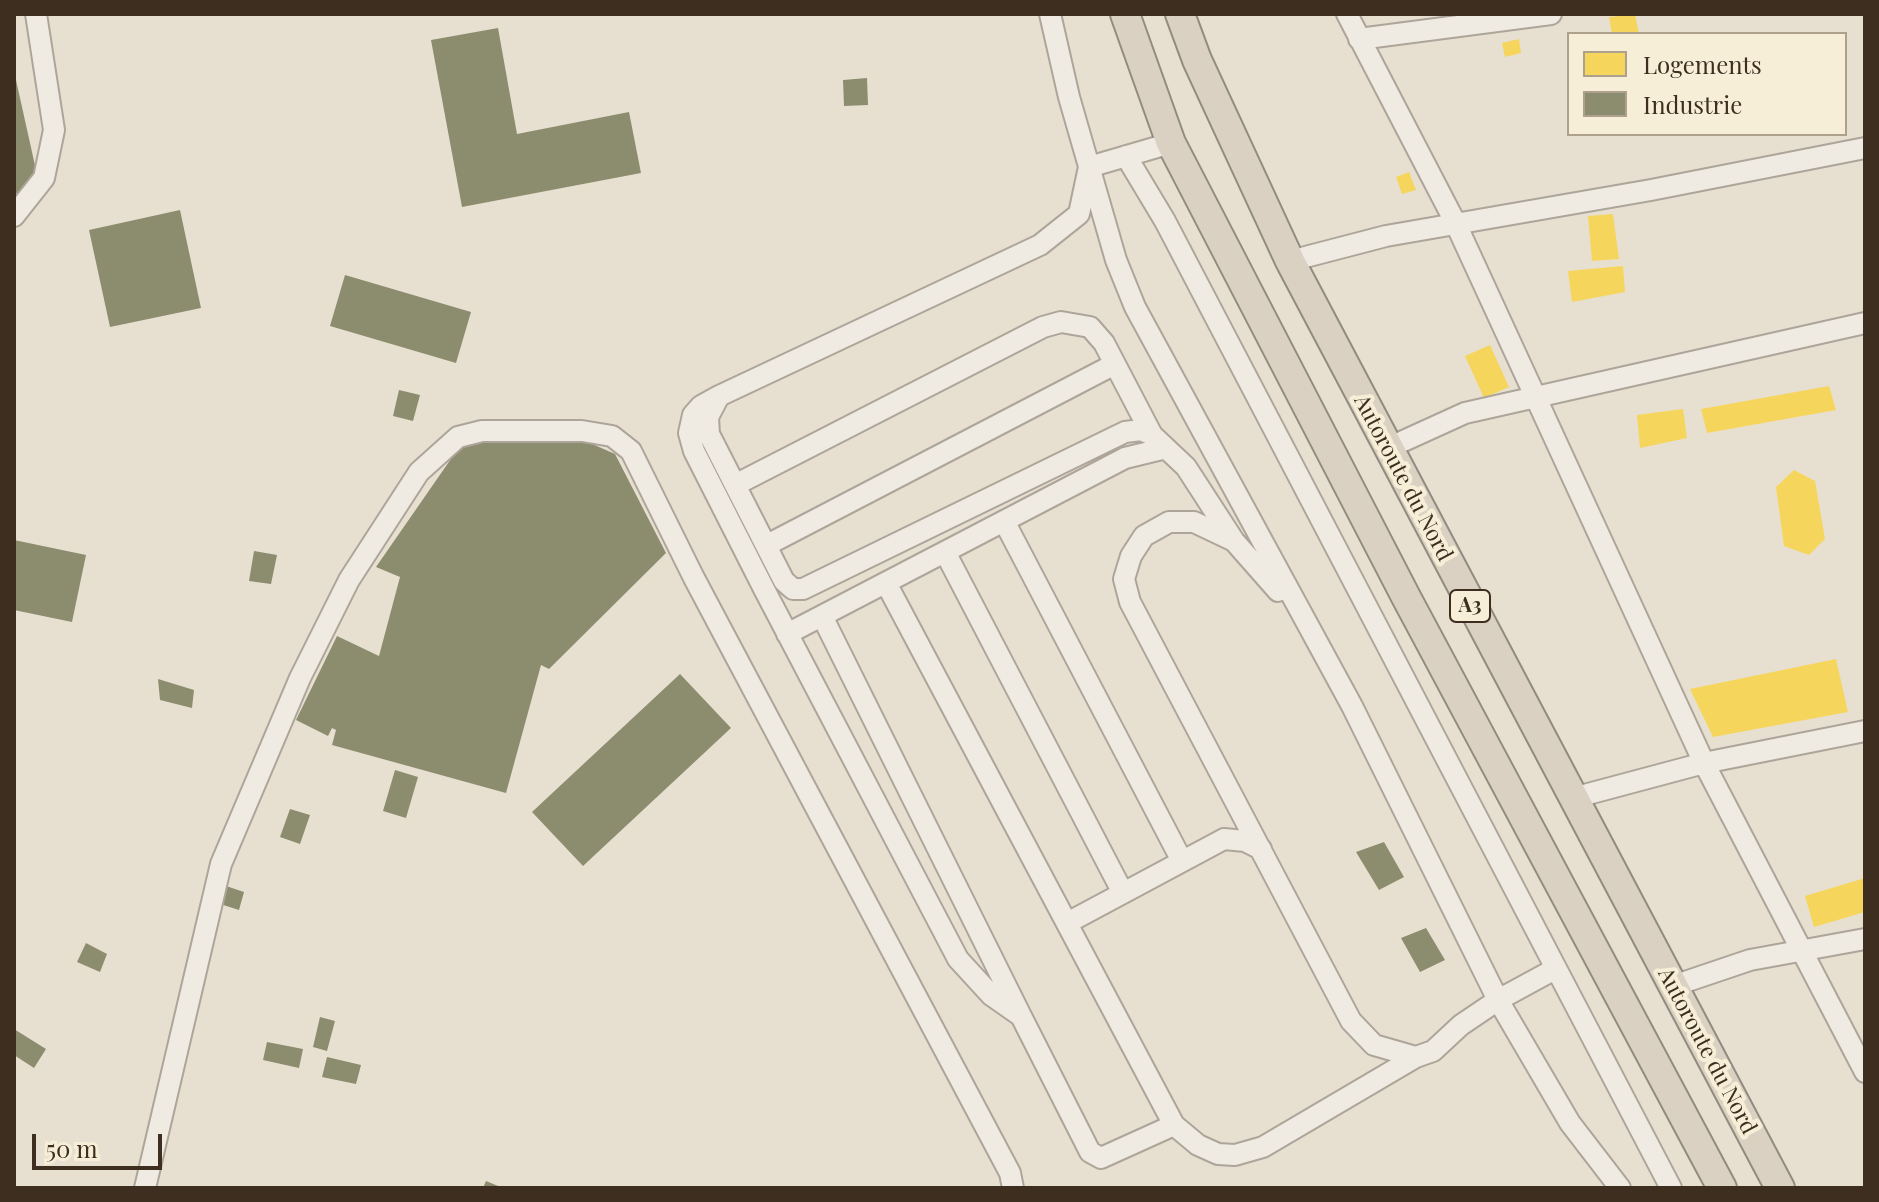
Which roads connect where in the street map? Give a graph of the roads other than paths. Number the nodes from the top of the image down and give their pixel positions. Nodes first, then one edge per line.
1 (36, 14) edge
2 (1050, 14) edge
3 (1125, 14) edge
4 (1180, 14) edge
5 (1347, 14) edge
6 (1551, 14) edge
7 (1359, 39) junction
8 (1171, 143) junction
9 (1865, 148) edge
10 (1126, 156) junction
11 (1089, 167) junction
12 (14, 216) edge
13 (1455, 222) junction
14 (1290, 261) junction
15 (1865, 323) edge
16 (1115, 364) junction
17 (1536, 394) junction
18 (719, 396) junction
19 (1159, 442) junction
20 (1388, 448) junction
21 (735, 485) junction
22 (1004, 521) junction
23 (1234, 541) junction
24 (767, 545) junction
25 (945, 552) junction
26 (886, 583) junction
27 (822, 616) junction
28 (1310, 626) junction
29 (787, 634) junction
30 (1865, 731) edge
31 (1704, 763) junction
32 (1573, 798) junction
33 (1261, 849) junction
34 (1182, 861) junction
35 (1123, 893) junction
36 (1069, 922) junction
37 (1865, 939) edge
38 (1803, 952) junction
39 (1555, 969) junction
40 (1673, 986) junction
41 (1498, 1000) junction
42 (1021, 1016) junction
43 (1416, 1057) junction
44 (1865, 1072) edge
45 (1174, 1125) junction
46 (145, 1188) edge
47 (1013, 1188) edge
48 (1620, 1188) edge
49 (1671, 1188) edge
50 (1722, 1188) edge
51 (1780, 1188) edge

1 - 12 street
2 - 11 street
3 - 8 highway, A3
4 - 14 highway, Autoroute du Nord / A3
5 - 7 street
6 - 7 street
7 - 13 street
8 - 10 street
8 - 50 highway, A3
9 - 13 street
10 - 11 street
10 - 39 street
11 - 18 street
11 - 28 street
13 - 14 street
13 - 17 street
14 - 20 highway, Autoroute du Nord / A3
15 - 17 street
16 - 19 street
16 - 21 street
16 - 24 street
17 - 20 street
17 - 31 street
18 - 21 street
18 - 29 street
19 - 22 street
19 - 23 street
19 - 24 street
20 - 32 highway, Autoroute du Nord / A3
21 - 24 street
22 - 25 street
22 - 34 street
23 - 28 street
23 - 33 street
25 - 26 street
25 - 35 street
26 - 27 street
26 - 36 street
27 - 29 street
27 - 42 street
28 - 41 street
29 - 42 street
30 - 31 street
31 - 32 street
31 - 38 street
32 - 40 highway, Autoroute du Nord / A3
33 - 34 street
33 - 43 street
34 - 35 street
35 - 36 street
36 - 45 street
37 - 38 street
38 - 40 street
38 - 44 street
39 - 41 street
39 - 49 street
40 - 51 highway, Autoroute du Nord / A3
41 - 43 street
41 - 48 street
42 - 45 street
43 - 45 street
46 - 47 street

